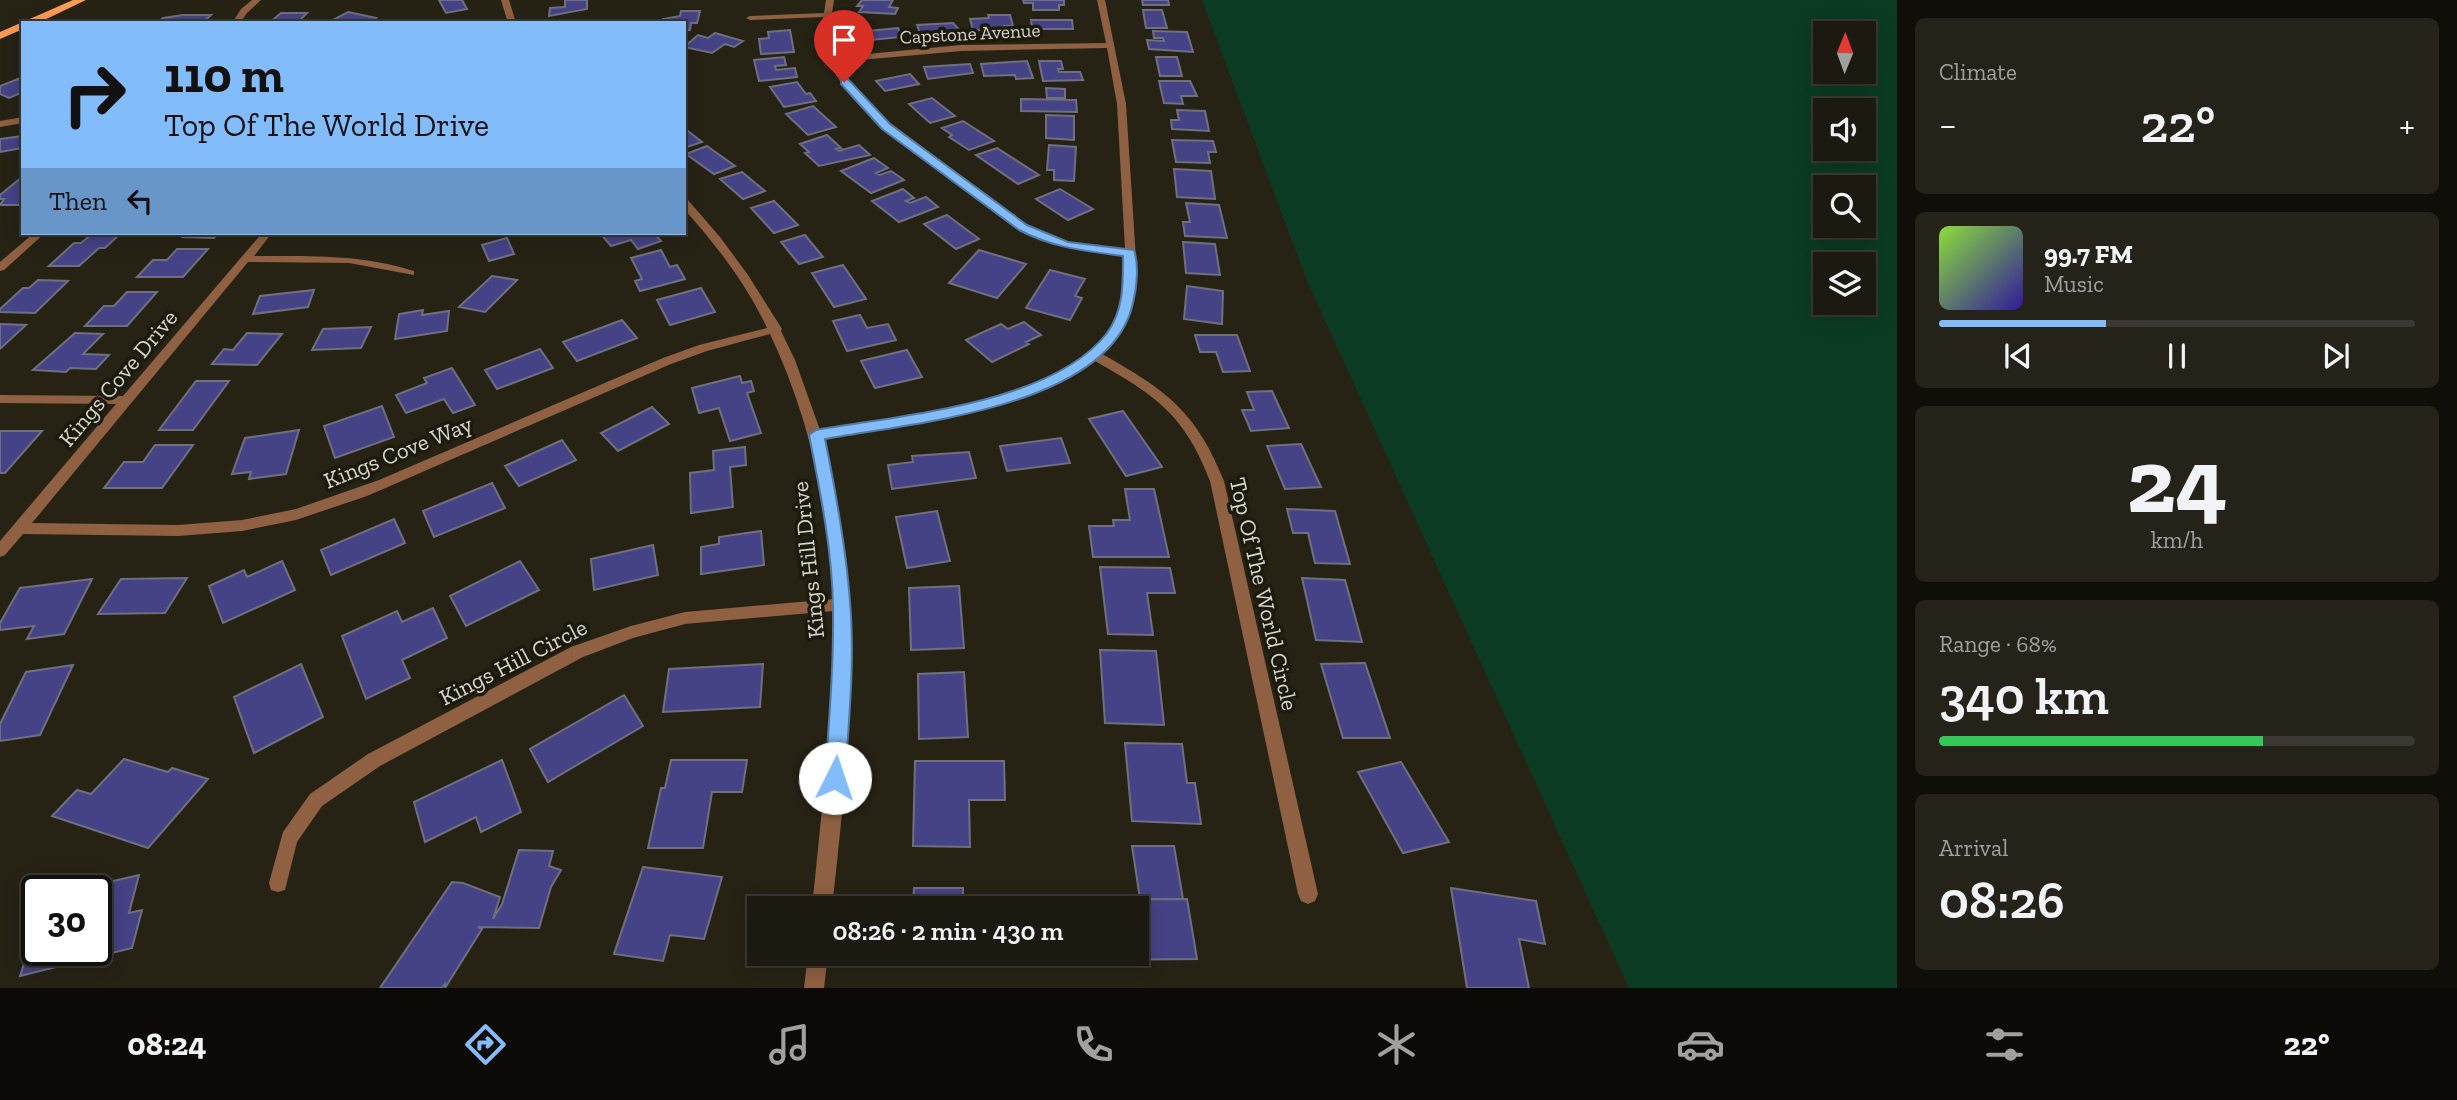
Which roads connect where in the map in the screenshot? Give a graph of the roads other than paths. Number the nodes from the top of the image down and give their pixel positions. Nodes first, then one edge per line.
1 (81, 0) edge
2 (257, 0) edge
3 (505, 0) edge
4 (830, 0) edge
5 (1101, 0) edge
6 (825, 15) junction
7 (750, 18) dead end
8 (34, 21) edge
9 (237, 21) edge
10 (511, 21) edge
11 (21, 27) edge
12 (0, 36) edge
13 (1110, 45) junction
14 (833, 60) junction
15 (21, 120) edge
16 (0, 124) edge
17 (686, 204) edge
18 (38, 235) edge
19 (265, 235) edge
20 (1129, 253) junction
21 (245, 259) junction
22 (0, 268) edge
23 (410, 274) dead end
24 (776, 329) junction
25 (1094, 355) junction
26 (0, 399) edge
27 (127, 400) junction
28 (816, 435) junction
29 (19, 528) junction
30 (0, 551) edge
31 (842, 604) junction
32 (278, 883) dead end
33 (1308, 894) dead end
34 (823, 896) edge
35 (817, 966) edge
36 (814, 988) edge

1 - 8 main road
2 - 9 street
3 - 10 street
4 - 6 street
5 - 13 street
6 - 7 street
6 - 14 street
11 - 12 main road
13 - 14 street, Capstone Avenue
13 - 20 street
14 - 20 street
15 - 16 street
17 - 24 street, Kings Hill Drive
18 - 22 street
19 - 21 street, Kings Cove Drive
20 - 25 street
21 - 23 street
21 - 27 street, Kings Cove Drive
24 - 28 street, Kings Hill Drive
24 - 29 street, Kings Cove Way
25 - 28 street
25 - 33 street, Top Of The World Circle
26 - 27 street
27 - 29 street, Kings Cove Drive
28 - 31 street, Kings Hill Drive
29 - 30 street, Kings Cove Drive
31 - 32 street, Kings Hill Circle
31 - 34 street, Kings Hill Drive
35 - 36 street

